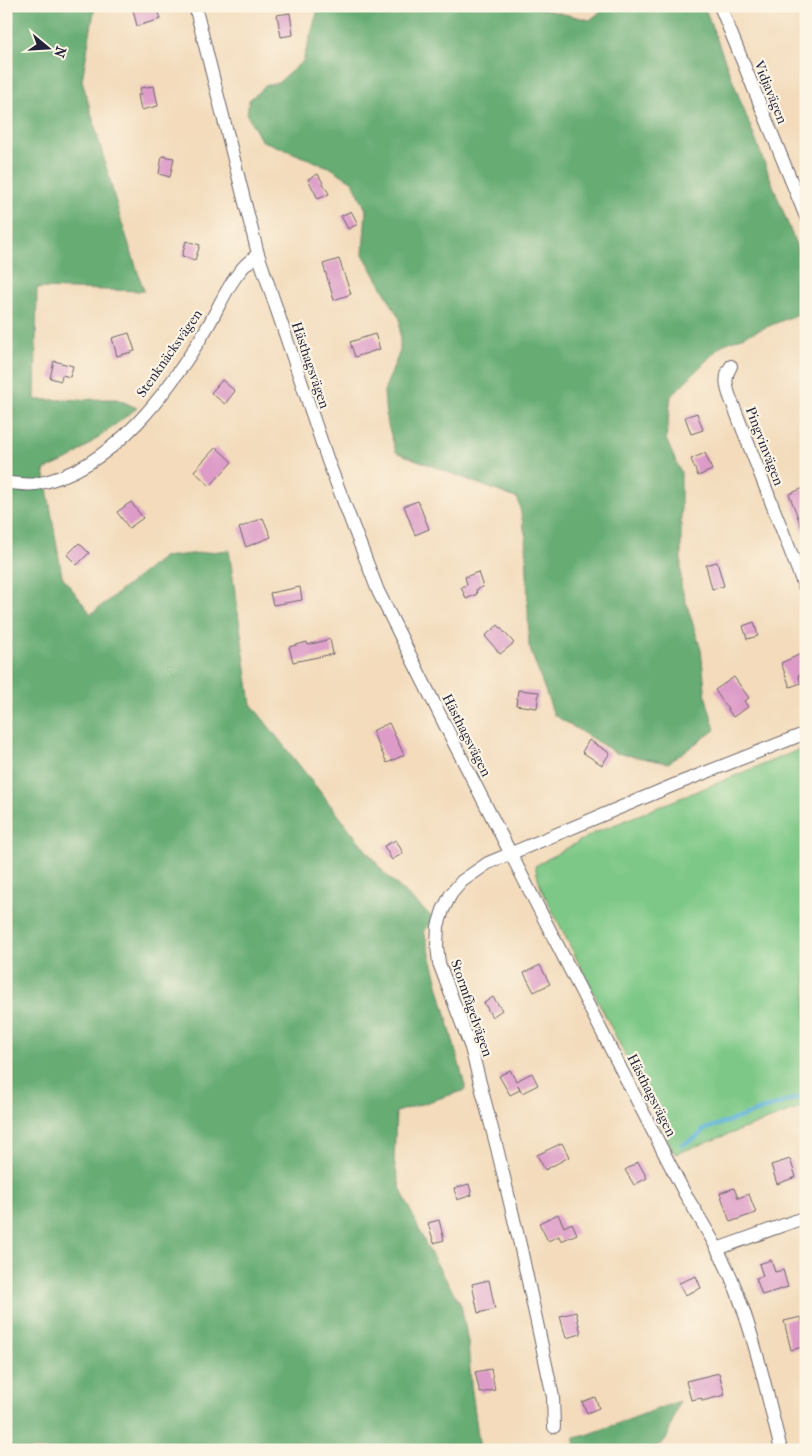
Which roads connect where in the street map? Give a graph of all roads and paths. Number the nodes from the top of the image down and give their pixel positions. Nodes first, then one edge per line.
1 (195, 6) edge
2 (720, 6) edge
3 (806, 217) edge
4 (258, 254) junction
5 (731, 366) dead end
6 (9, 483) dead end
7 (806, 591) edge
8 (806, 733) edge
9 (511, 853) junction
10 (806, 1217) edge
11 (717, 1249) junction
12 (554, 1427) dead end
13 (781, 1450) edge

1 - 4 street, Hästhagsvägen
2 - 3 street, Vidjavägen
4 - 6 street, Stenknäcksvägen
4 - 9 street, Hästhagsvägen
5 - 7 street, Pingvinvägen
8 - 9 street, Stormfågelvägen
9 - 11 street, Hästhagsvägen
9 - 12 street, Stormfågelvägen
10 - 11 street
11 - 13 street, Hästhagsvägen

